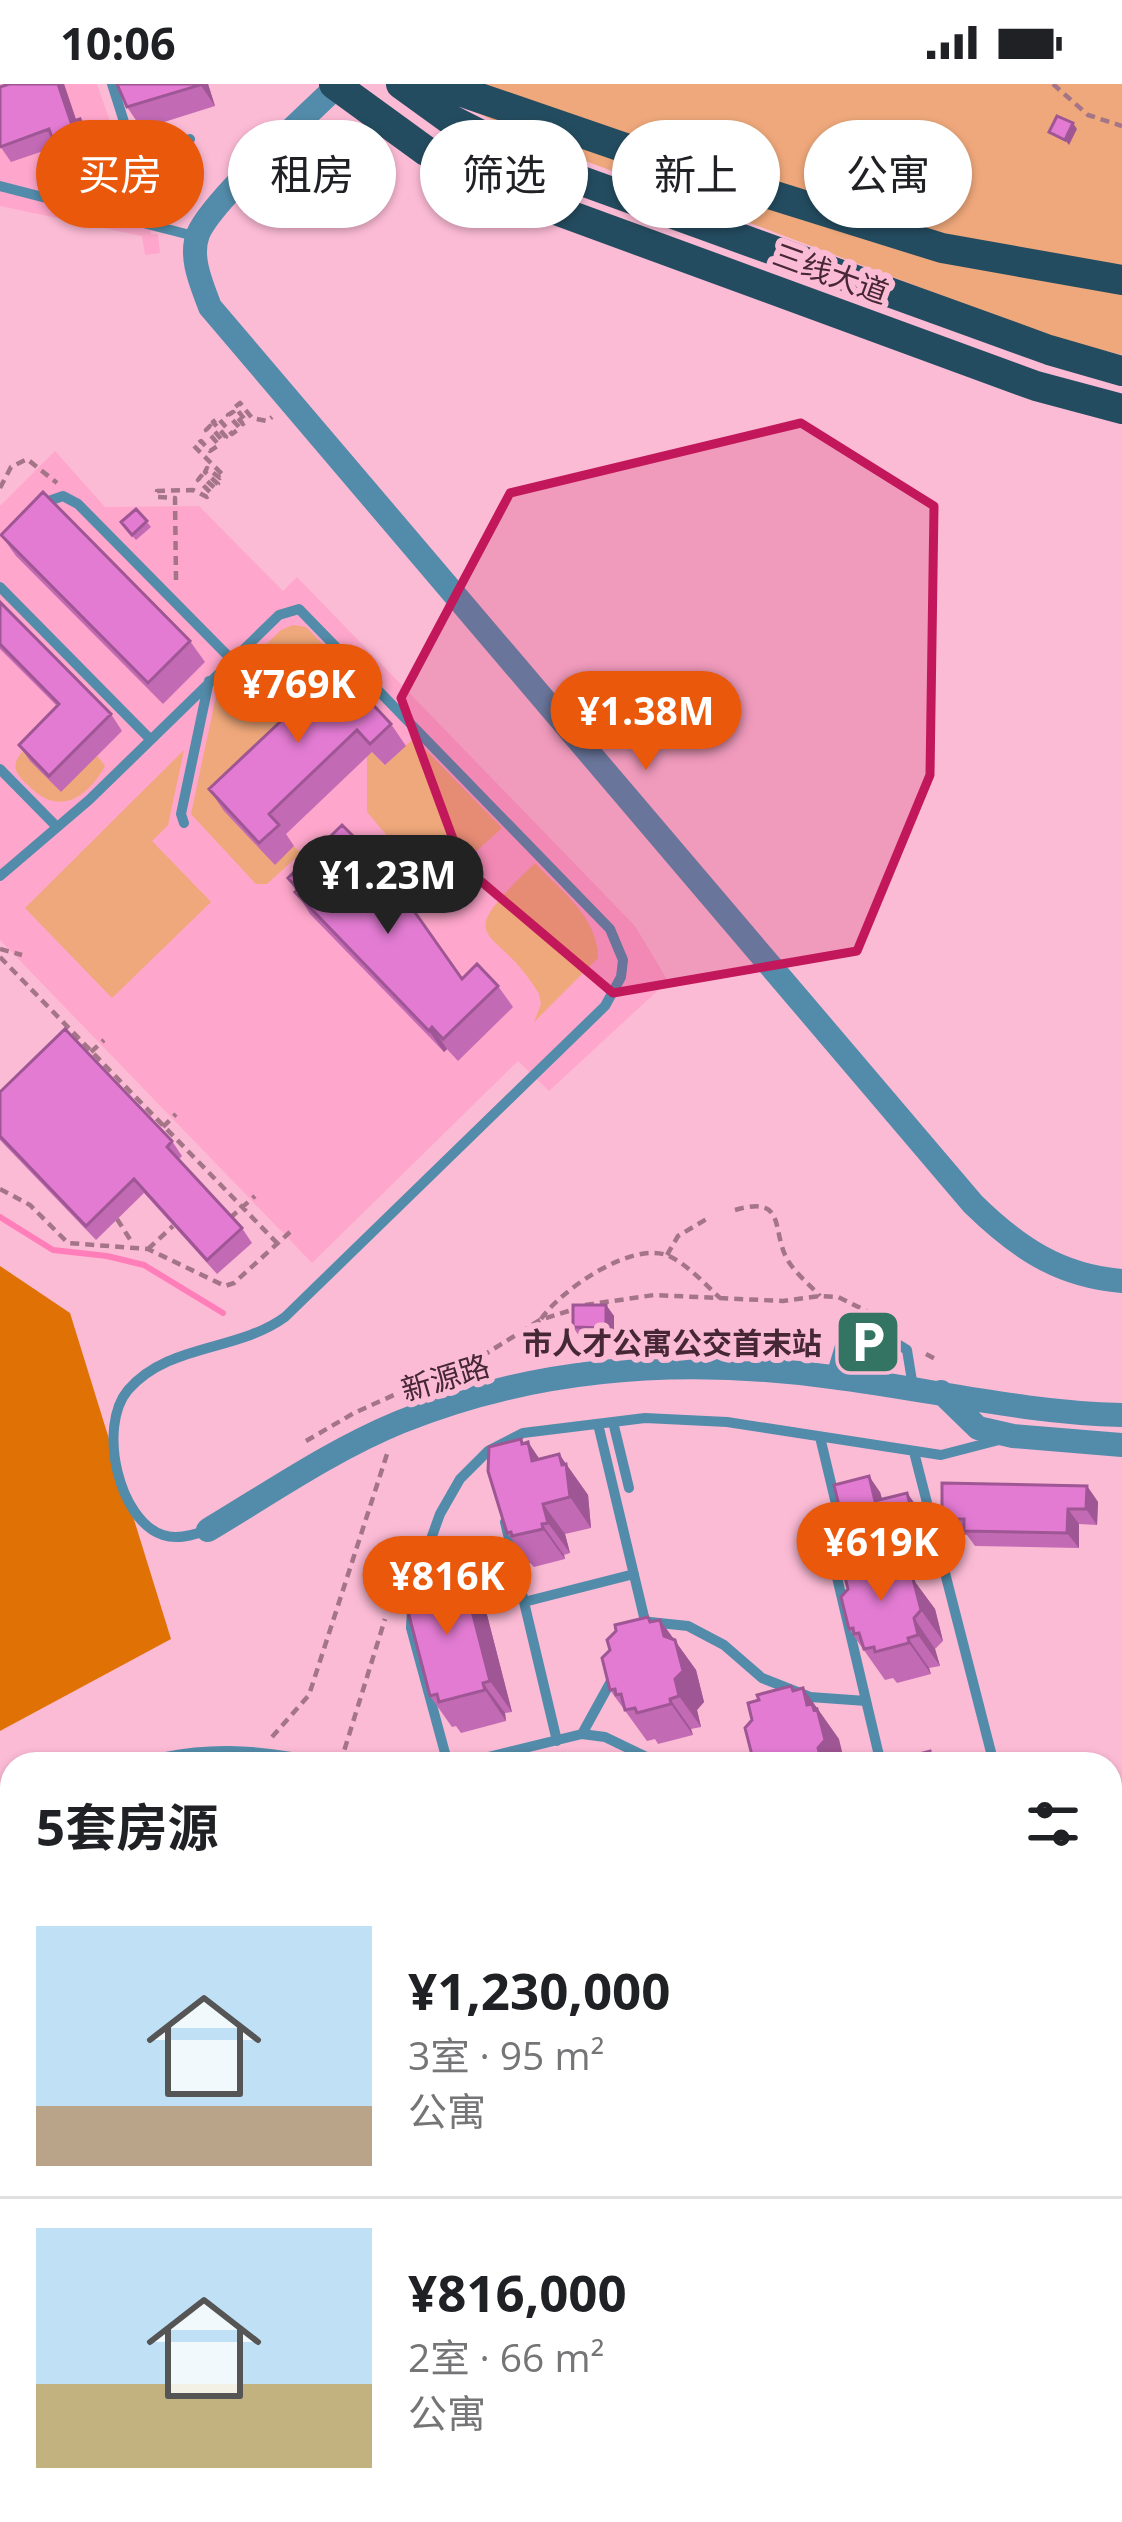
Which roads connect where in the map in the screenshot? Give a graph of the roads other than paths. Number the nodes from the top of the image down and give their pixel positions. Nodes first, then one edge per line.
1 (112, 84) edge
2 (401, 84) edge
3 (439, 84) edge
4 (336, 85) edge
5 (124, 120) edge
6 (0, 186) edge
7 (197, 236) junction
8 (1122, 280) edge
9 (1122, 371) edge
10 (1122, 409) edge
11 (27, 517) edge
12 (0, 587) edge
13 (232, 659) junction
14 (209, 681) junction
15 (150, 739) junction
16 (0, 769) edge
17 (184, 824) dead end
18 (57, 827) junction
19 (0, 876) edge
20 (1122, 1281) edge
21 (831, 1376) junction
22 (927, 1391) junction
23 (1122, 1415) edge
24 (613, 1422) junction
25 (598, 1424) junction
26 (1013, 1436) junction
27 (820, 1437) junction
28 (1122, 1445) edge
29 (488, 1450) junction
30 (914, 1452) junction
31 (493, 1472) edge
32 (629, 1488) dead end
33 (503, 1515) edge
34 (824, 1517) dead end
35 (208, 1530) joint
36 (942, 1561) junction
37 (634, 1574) junction
38 (855, 1583) junction
39 (840, 1587) junction
40 (524, 1602) junction
41 (645, 1621) junction
42 (634, 1640) edge
43 (624, 1659) edge
44 (866, 1701) junction
45 (582, 1734) junction
46 (557, 1741) junction
47 (445, 1752) edge
48 (511, 1752) edge
49 (636, 1752) edge
50 (878, 1752) edge
51 (991, 1752) edge

1 - 5 lane
2 - 9 main road, 三线大道
3 - 8 main road
4 - 7 street
4 - 10 main road, 三线大道
6 - 7 lane
7 - 20 street
11 - 13 lane
12 - 15 lane
13 - 14 lane
13 - 35 lane
14 - 15 lane
14 - 17 lane
15 - 18 lane
16 - 18 lane
18 - 19 lane
21 - 22 street, 新源路
21 - 22 lane
21 - 35 street, 新源路
22 - 23 street, 新源路
22 - 26 street
24 - 25 lane
24 - 27 lane
24 - 32 lane
25 - 29 lane
25 - 37 lane
26 - 28 street
26 - 30 lane
27 - 30 lane
27 - 38 lane
29 - 31 lane
29 - 47 lane
30 - 36 lane
33 - 40 lane
34 - 39 lane
36 - 38 lane
36 - 51 lane
37 - 40 lane
37 - 41 lane
38 - 39 lane
39 - 44 lane
40 - 46 lane
41 - 42 lane
41 - 44 lane
43 - 45 lane
44 - 50 lane
45 - 46 lane
45 - 49 lane
46 - 48 lane

